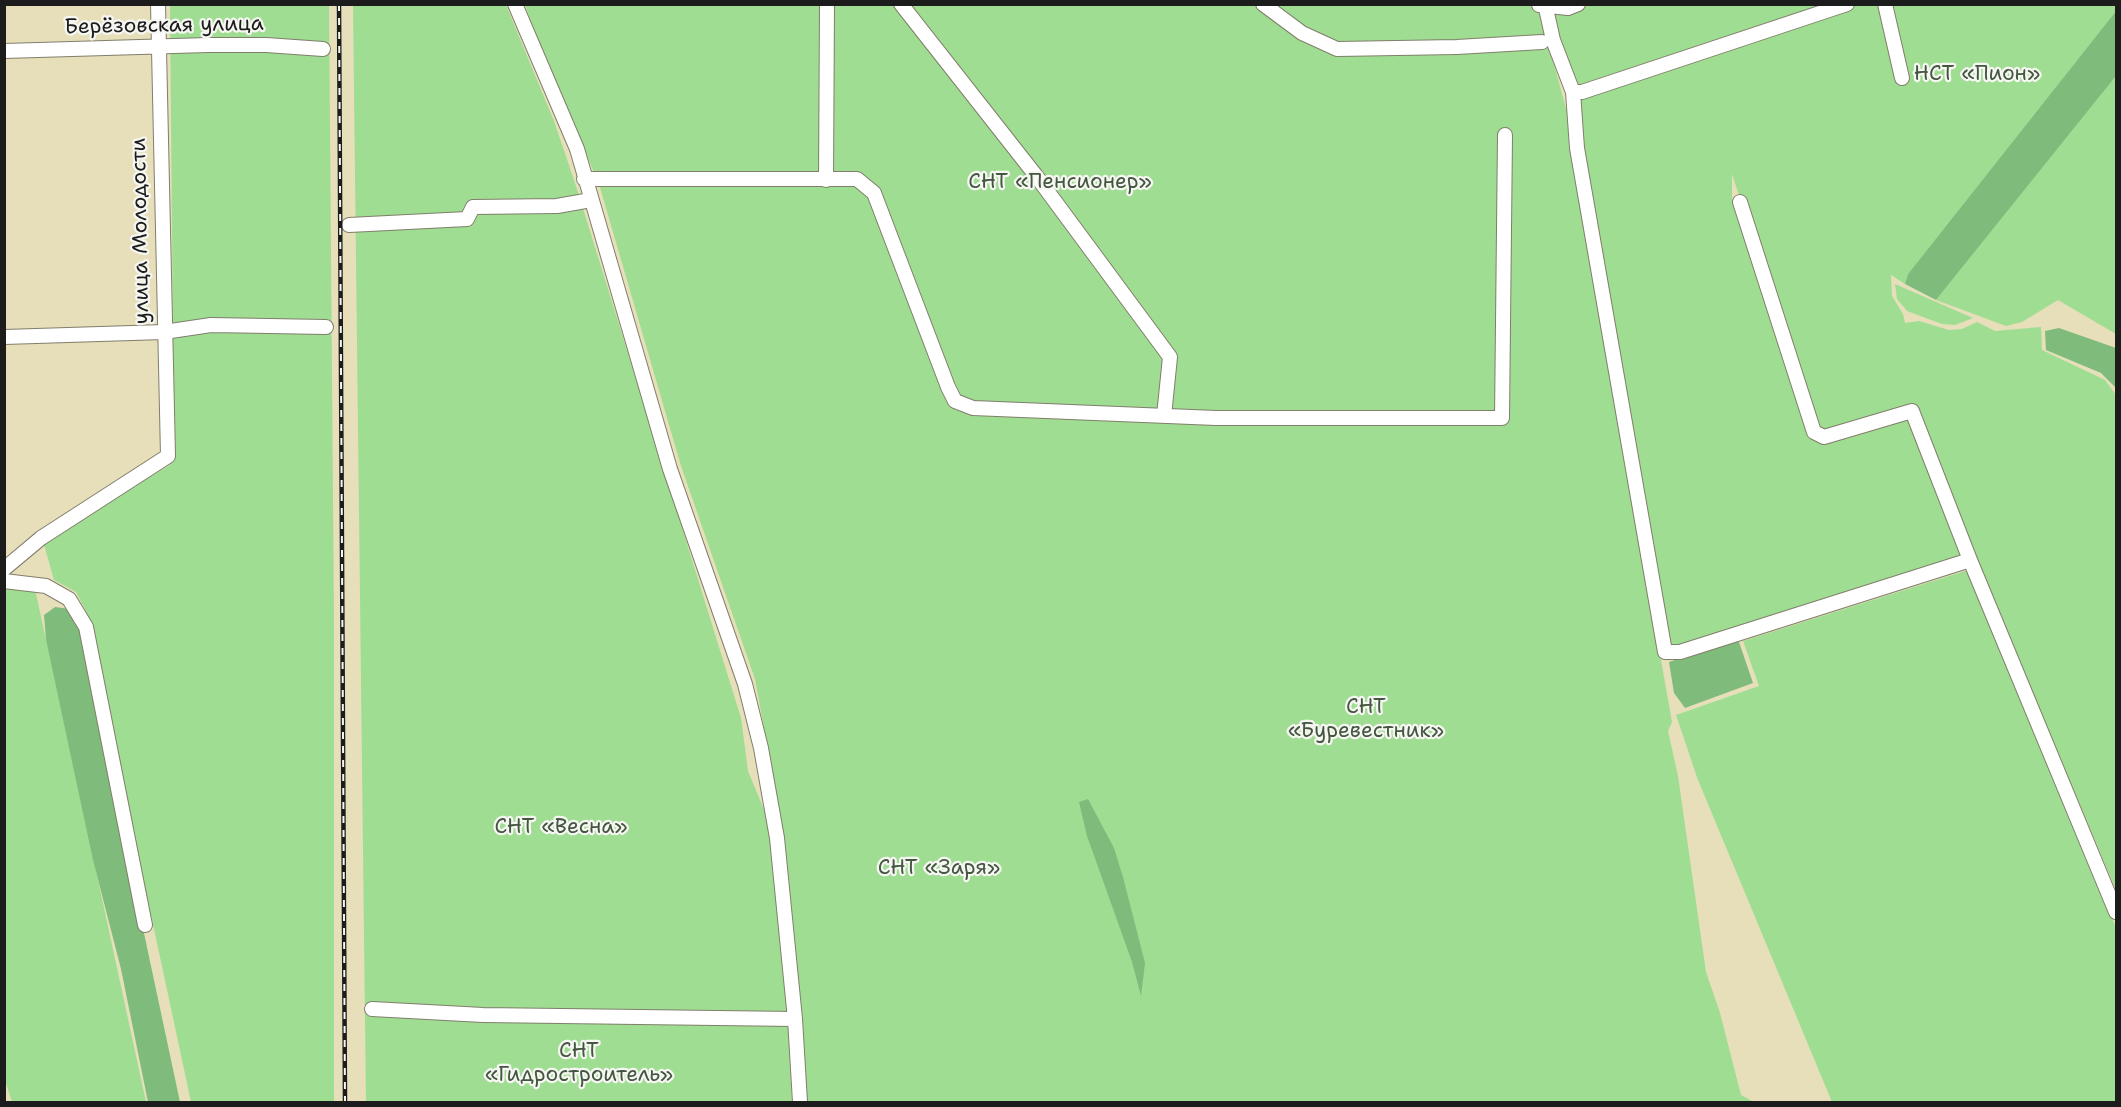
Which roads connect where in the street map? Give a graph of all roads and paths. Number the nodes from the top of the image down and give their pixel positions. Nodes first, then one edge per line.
1 (158, 4) edge
2 (516, 4) edge
3 (827, 4) edge
4 (901, 4) edge
5 (1263, 4) edge
6 (1578, 4) edge
7 (1847, 4) edge
8 (1885, 4) edge
9 (1543, 5) edge
10 (1542, 42) dead end
11 (159, 46) junction
12 (324, 49) dead end
13 (4, 51) edge
14 (1902, 78) dead end
15 (1573, 92) junction
16 (1505, 135) dead end
17 (584, 178) junction
18 (826, 180) junction
19 (591, 200) junction
20 (1740, 202) dead end
21 (349, 225) dead end
22 (326, 327) dead end
23 (164, 332) junction
24 (4, 337) edge
25 (1164, 416) junction
26 (1970, 560) junction
27 (4, 569) edge
28 (4, 581) edge
29 (2116, 912) edge
30 (146, 925) dead end
31 (372, 1009) dead end
32 (795, 1019) junction
33 (800, 1102) edge

1 - 11 street, улица Молодости
2 - 17 street
3 - 18 street
4 - 25 street
5 - 10 street
6 - 9 street
7 - 15 street
8 - 14 street
9 - 15 street
11 - 12 street, Берёзовская улица
11 - 13 street, Берёзовская улица
11 - 23 street, улица Молодости
15 - 26 street
16 - 25 street
17 - 18 street
17 - 19 street
18 - 25 street
19 - 21 street
19 - 32 street
20 - 26 street
22 - 23 street
23 - 24 street
23 - 27 street, улица Молодости
26 - 29 street
28 - 30 street
31 - 32 street
32 - 33 street

